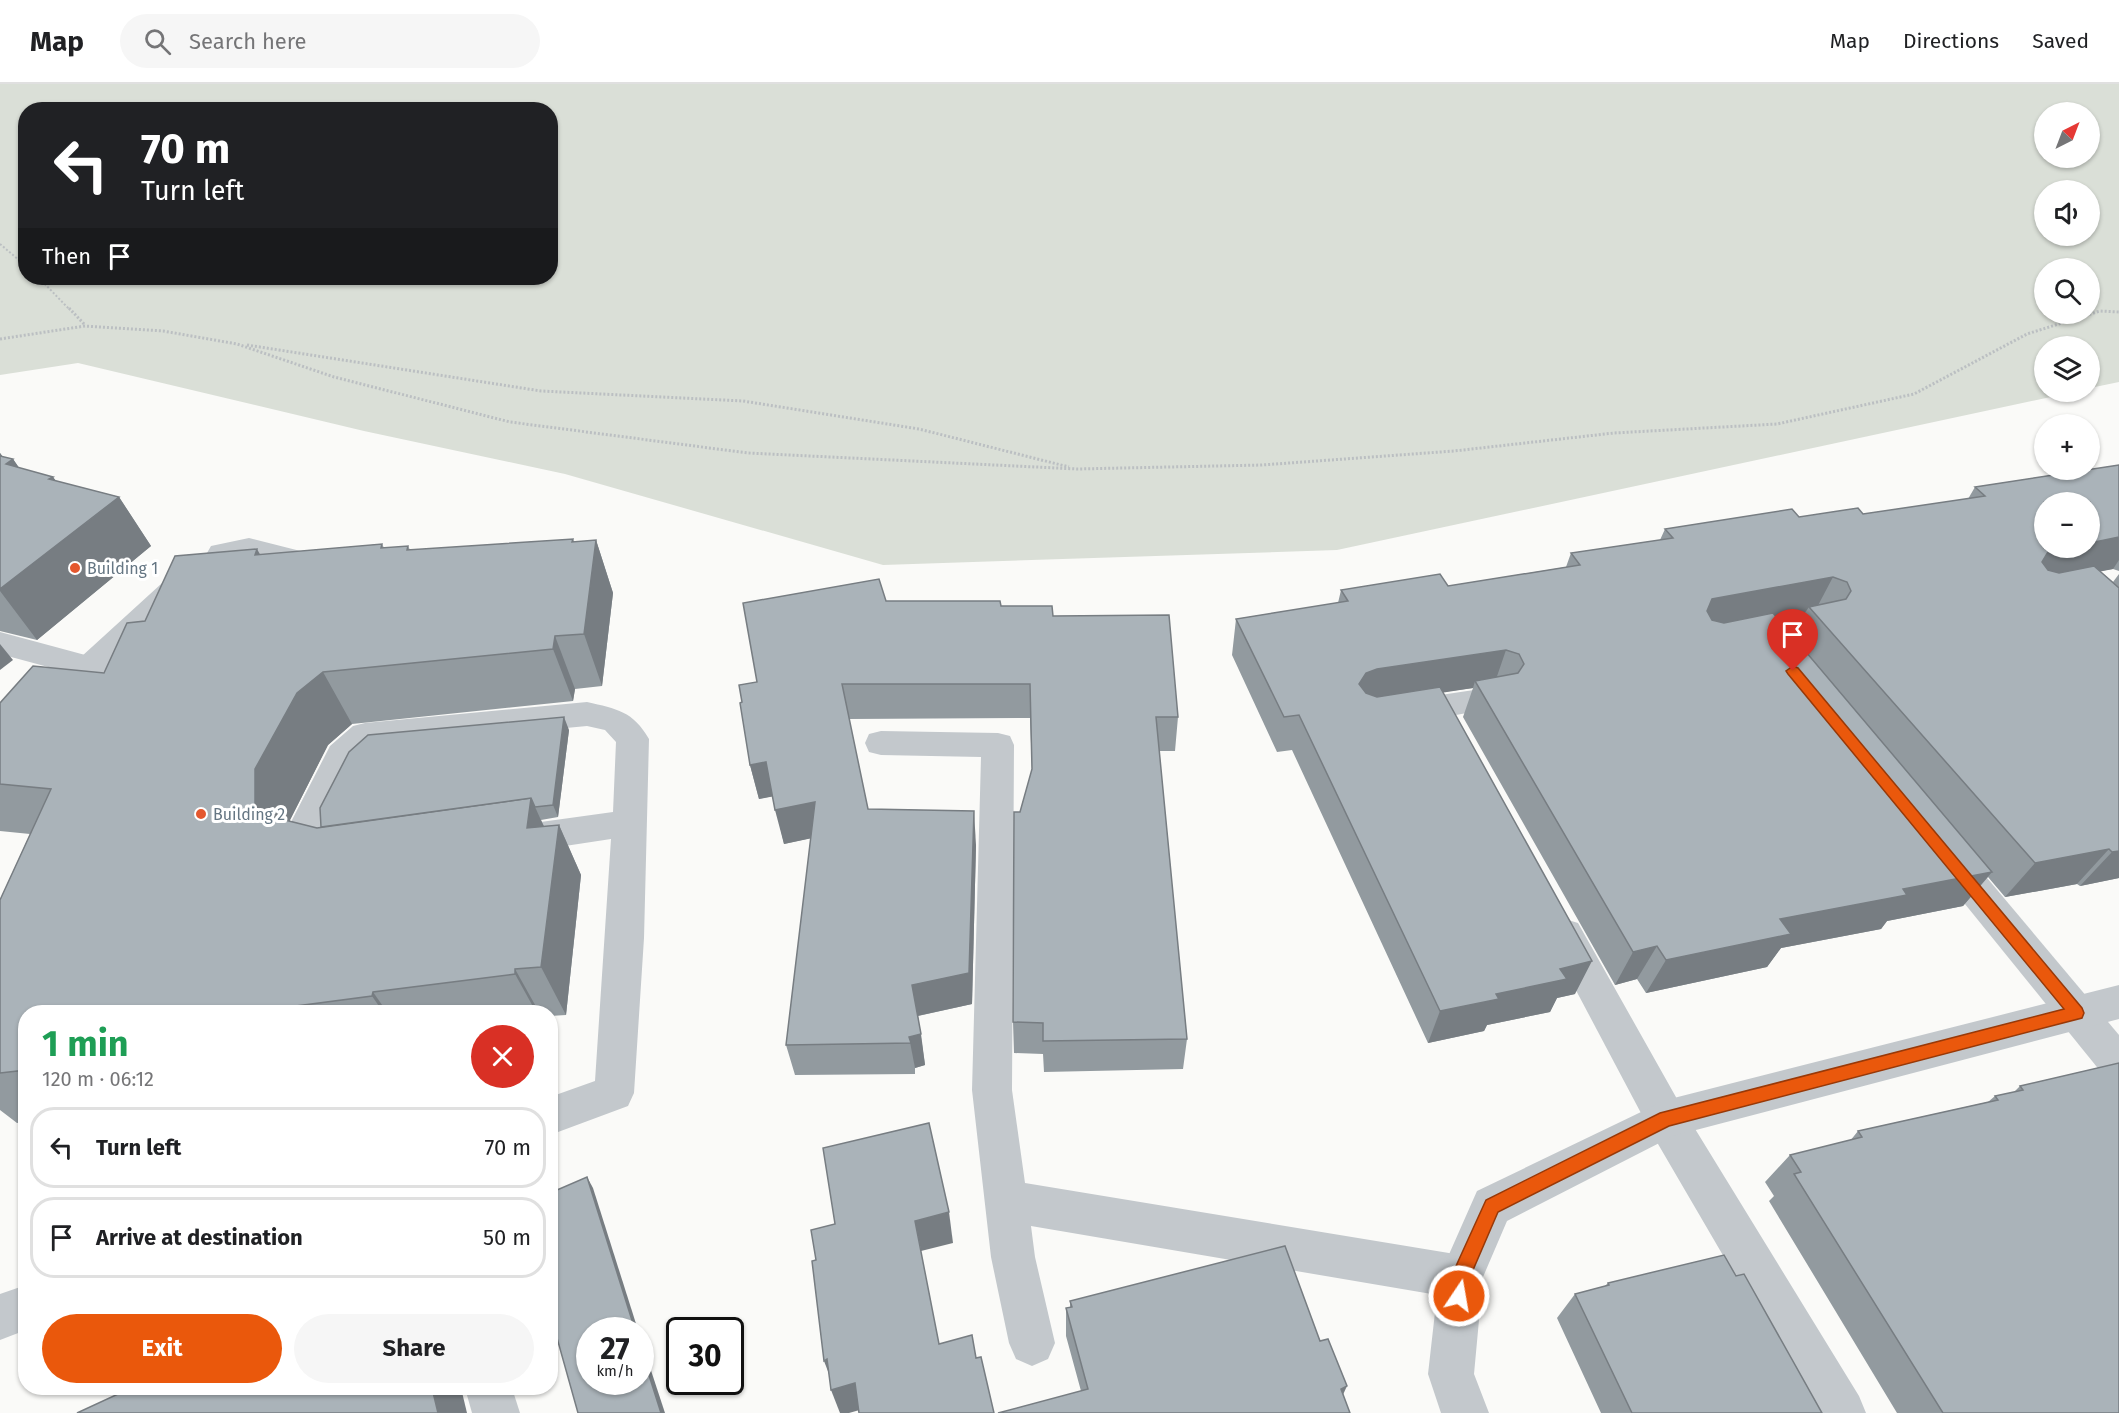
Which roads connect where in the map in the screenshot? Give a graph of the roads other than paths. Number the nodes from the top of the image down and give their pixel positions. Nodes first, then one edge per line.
1 (332, 569) edge
2 (1814, 625) edge
3 (1763, 635) junction
4 (0, 643) edge
5 (1718, 643) edge
6 (1786, 662) edge
7 (89, 667) junction
8 (1494, 698) edge
9 (1440, 707) junction
10 (1379, 717) edge
11 (1457, 738) edge
12 (881, 743) dead end
13 (0, 765) edge
14 (629, 823) junction
15 (1931, 838) edge
16 (489, 843) edge
17 (350, 862) edge
18 (1547, 903) edge
19 (2119, 1002) edge
20 (2076, 1013) junction
21 (2119, 1064) edge
22 (558, 1113) edge
23 (1666, 1119) junction
24 (1007, 1201) junction
25 (1461, 1277) junction
26 (18, 1311) edge
27 (0, 1317) edge
28 (1032, 1342) dead end
29 (491, 1395) edge
30 (496, 1413) edge
31 (1465, 1413) edge
32 (1842, 1413) edge

1 - 7 street
2 - 3 street
3 - 5 street
3 - 6 street
4 - 7 street
7 - 13 street
8 - 9 street
9 - 10 street
9 - 11 street
12 - 24 street
14 - 16 street
14 - 17 street
14 - 22 street
15 - 20 street
18 - 23 street
19 - 20 street
20 - 21 street
20 - 23 street
23 - 25 street
23 - 32 street
24 - 25 street
24 - 28 street
25 - 31 street
26 - 27 street
29 - 30 street

